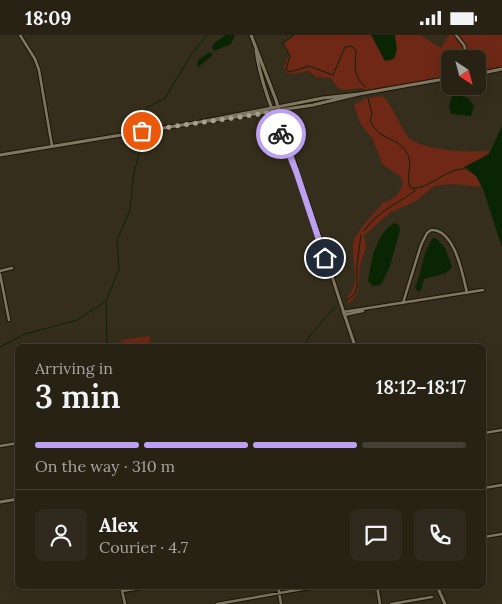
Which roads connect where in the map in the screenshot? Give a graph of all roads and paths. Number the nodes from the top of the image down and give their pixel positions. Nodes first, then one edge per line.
1 (20, 35) edge
2 (251, 35) edge
3 (456, 35) edge
4 (256, 50) junction
5 (465, 50) edge
6 (502, 69) edge
7 (486, 72) edge
8 (441, 80) edge
9 (359, 94) junction
10 (277, 105) junction
11 (272, 106) junction
12 (279, 111) junction
13 (274, 112) junction
14 (200, 121) junction
15 (52, 146) junction
16 (0, 155) edge
17 (296, 171) junction
18 (12, 268) dead end
19 (0, 272) edge
20 (483, 291) dead end
21 (467, 293) junction
22 (404, 303) junction
23 (344, 313) junction
24 (9, 320) dead end
25 (354, 344) edge
26 (502, 430) edge
27 (486, 433) edge
28 (15, 444) edge
29 (0, 446) edge
30 (502, 485) edge
31 (486, 488) edge
32 (15, 500) edge
33 (0, 502) edge
34 (502, 534) edge
35 (486, 537) edge
36 (134, 589) edge
37 (278, 589) edge
38 (302, 589) edge
39 (378, 589) edge
40 (438, 589) edge
41 (122, 591) joint
42 (279, 593) junction
43 (432, 597) dead end
44 (124, 604) edge
45 (217, 604) edge
46 (281, 604) edge
47 (380, 604) edge
48 (391, 604) edge
49 (445, 604) edge

1 - 15 street
2 - 4 street
3 - 5 street
4 - 10 street
4 - 11 street
6 - 7 street
8 - 9 street
9 - 10 street
9 - 12 street
10 - 11 street
10 - 12 street
11 - 13 street
11 - 14 street
12 - 13 street
12 - 17 street
13 - 14 street
13 - 17 street
14 - 15 street
15 - 16 street
17 - 23 street
18 - 19 street
19 - 24 street
20 - 21 street
21 - 22 street
21 - 22 street
22 - 23 street
23 - 25 street
26 - 27 street
28 - 29 street
30 - 31 street
32 - 33 street
34 - 35 street
36 - 41 street
37 - 42 street
38 - 42 street
39 - 47 street
40 - 49 street
41 - 44 street
42 - 45 street
42 - 46 street
43 - 48 street

